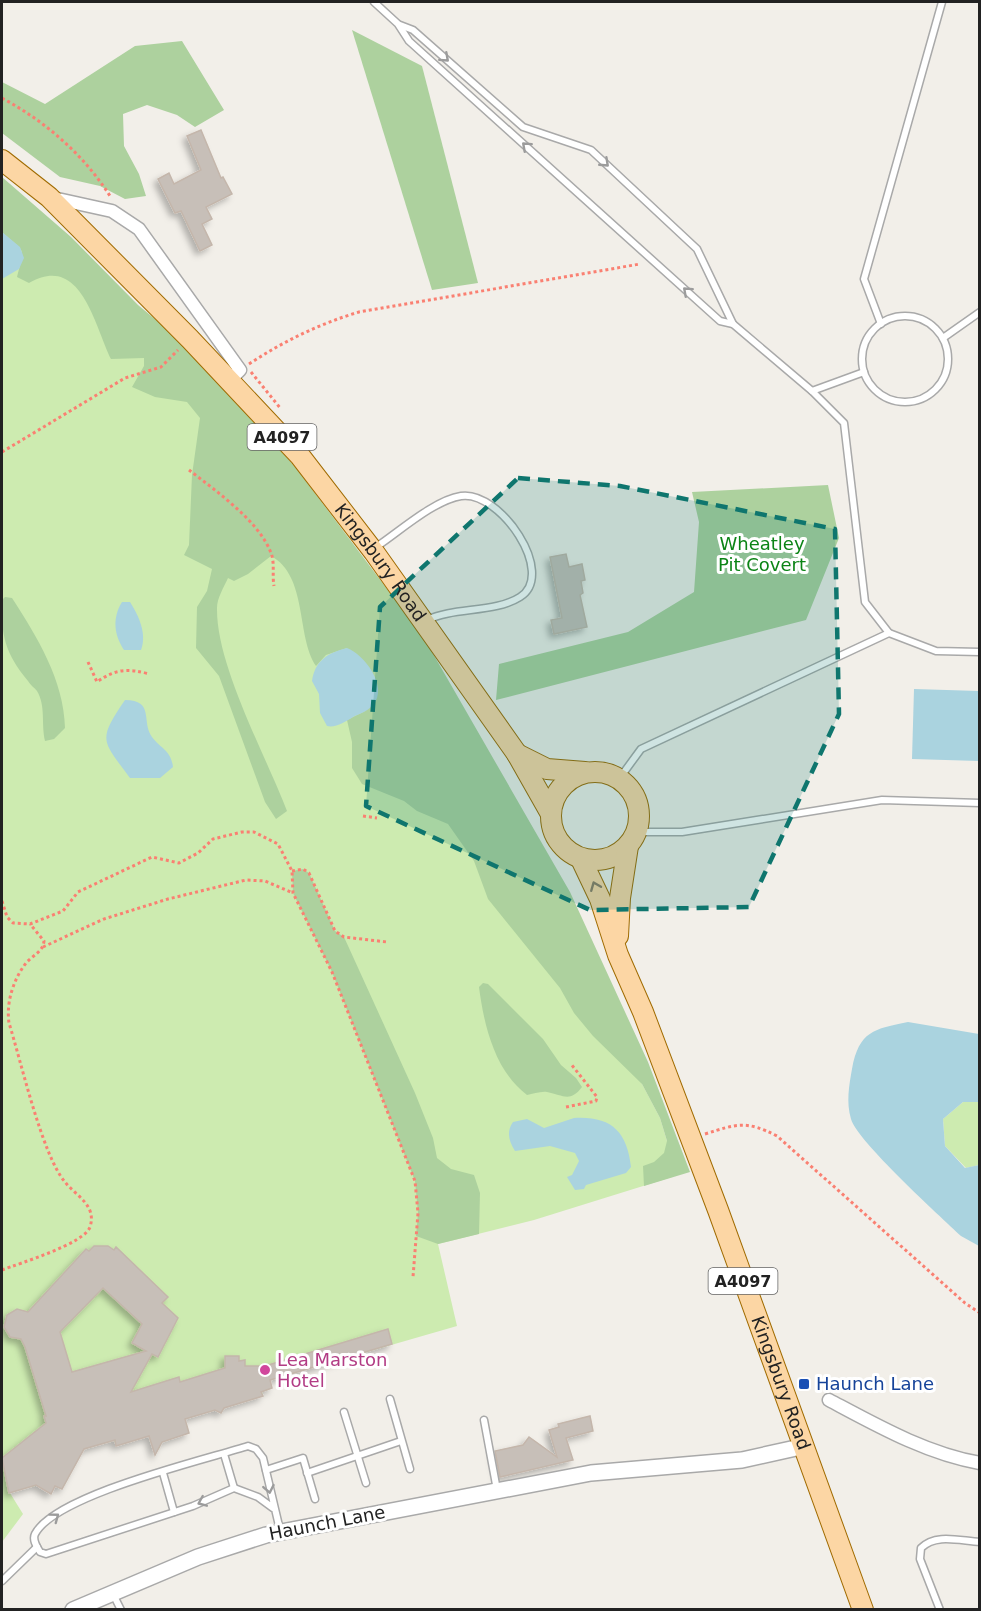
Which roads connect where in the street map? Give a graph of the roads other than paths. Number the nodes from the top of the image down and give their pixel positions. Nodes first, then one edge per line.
1 (374, 2) edge
2 (942, 2) edge
3 (398, 24) junction
4 (2, 160) edge
5 (49, 197) junction
6 (980, 312) edge
7 (733, 324) junction
8 (881, 324) junction
9 (943, 338) junction
10 (864, 372) junction
11 (235, 375) junction
12 (812, 391) junction
13 (374, 552) junction
14 (424, 622) junction
15 (889, 633) junction
16 (980, 652) edge
17 (517, 754) junction
18 (586, 772) junction
19 (619, 779) junction
20 (980, 803) edge
21 (551, 814) junction
22 (632, 839) junction
23 (581, 859) junction
24 (618, 955) junction
25 (390, 1399) dead end
26 (829, 1400) dead end
27 (344, 1412) dead end
28 (484, 1420) dead end
29 (401, 1441) junction
30 (805, 1446) junction
31 (224, 1454) junction
32 (357, 1456) junction
33 (980, 1463) edge
34 (410, 1469) dead end
35 (266, 1470) junction
36 (163, 1473) junction
37 (307, 1473) junction
38 (366, 1484) dead end
39 (234, 1488) junction
40 (497, 1491) junction
41 (315, 1499) dead end
42 (273, 1508) junction
43 (174, 1512) junction
44 (280, 1532) junction
45 (980, 1542) edge
46 (37, 1547) junction
47 (2, 1581) edge
48 (113, 1593) junction
49 (73, 1610) edge
50 (121, 1610) edge
51 (863, 1610) edge
52 (940, 1610) edge

1 - 3 lane
2 - 8 lane
7 -> 3 lane
3 -> 7 lane
4 - 5 main road, Kingsbury Road / A4097
5 - 11 main road, Kingsbury Road / A4097
5 - 11 street, Kingsbury Road
6 - 9 lane
7 - 12 lane
8 - 9 lane
8 - 10 lane
9 - 10 lane
10 - 12 lane
11 - 13 main road, Kingsbury Road / A4097
12 - 15 lane
13 - 14 main road, Kingsbury Road / A4097
13 - 14 lane
14 - 17 main road, Kingsbury Road / A4097
15 - 16 lane
15 - 19 lane
17 - 18 main road, Kingsbury Road / A4097
17 - 21 main road, Kingsbury Road / A4097
18 - 19 main road, Kingsbury Road / A4097
18 - 21 main road
19 - 22 main road, Kingsbury Road / A4097
20 - 22 lane
21 - 23 main road, Kingsbury Road / A4097
22 - 23 main road
22 - 24 main road, Kingsbury Road / A4097
24 -> 23 main road, Kingsbury Road / A4097
24 - 30 main road, Kingsbury Road / A4097
25 - 29 lane
26 - 33 street
27 - 32 lane
28 - 40 lane
29 - 32 lane
29 - 34 lane
30 - 40 street, Haunch Lane
30 - 51 main road, Kingsbury Road / A4097
31 - 35 lane
31 - 36 lane
31 - 39 lane
32 - 37 lane
32 - 38 lane
35 - 37 lane
35 -> 42 lane
36 - 43 lane
46 -> 36 lane
37 - 41 lane
39 - 42 lane
39 -> 43 lane
40 - 44 street, Haunch Lane
42 - 44 lane
43 - 46 lane
44 - 48 street, Haunch Lane
45 - 52 lane
46 - 47 lane
48 - 49 street, Haunch Lane
48 - 50 lane

